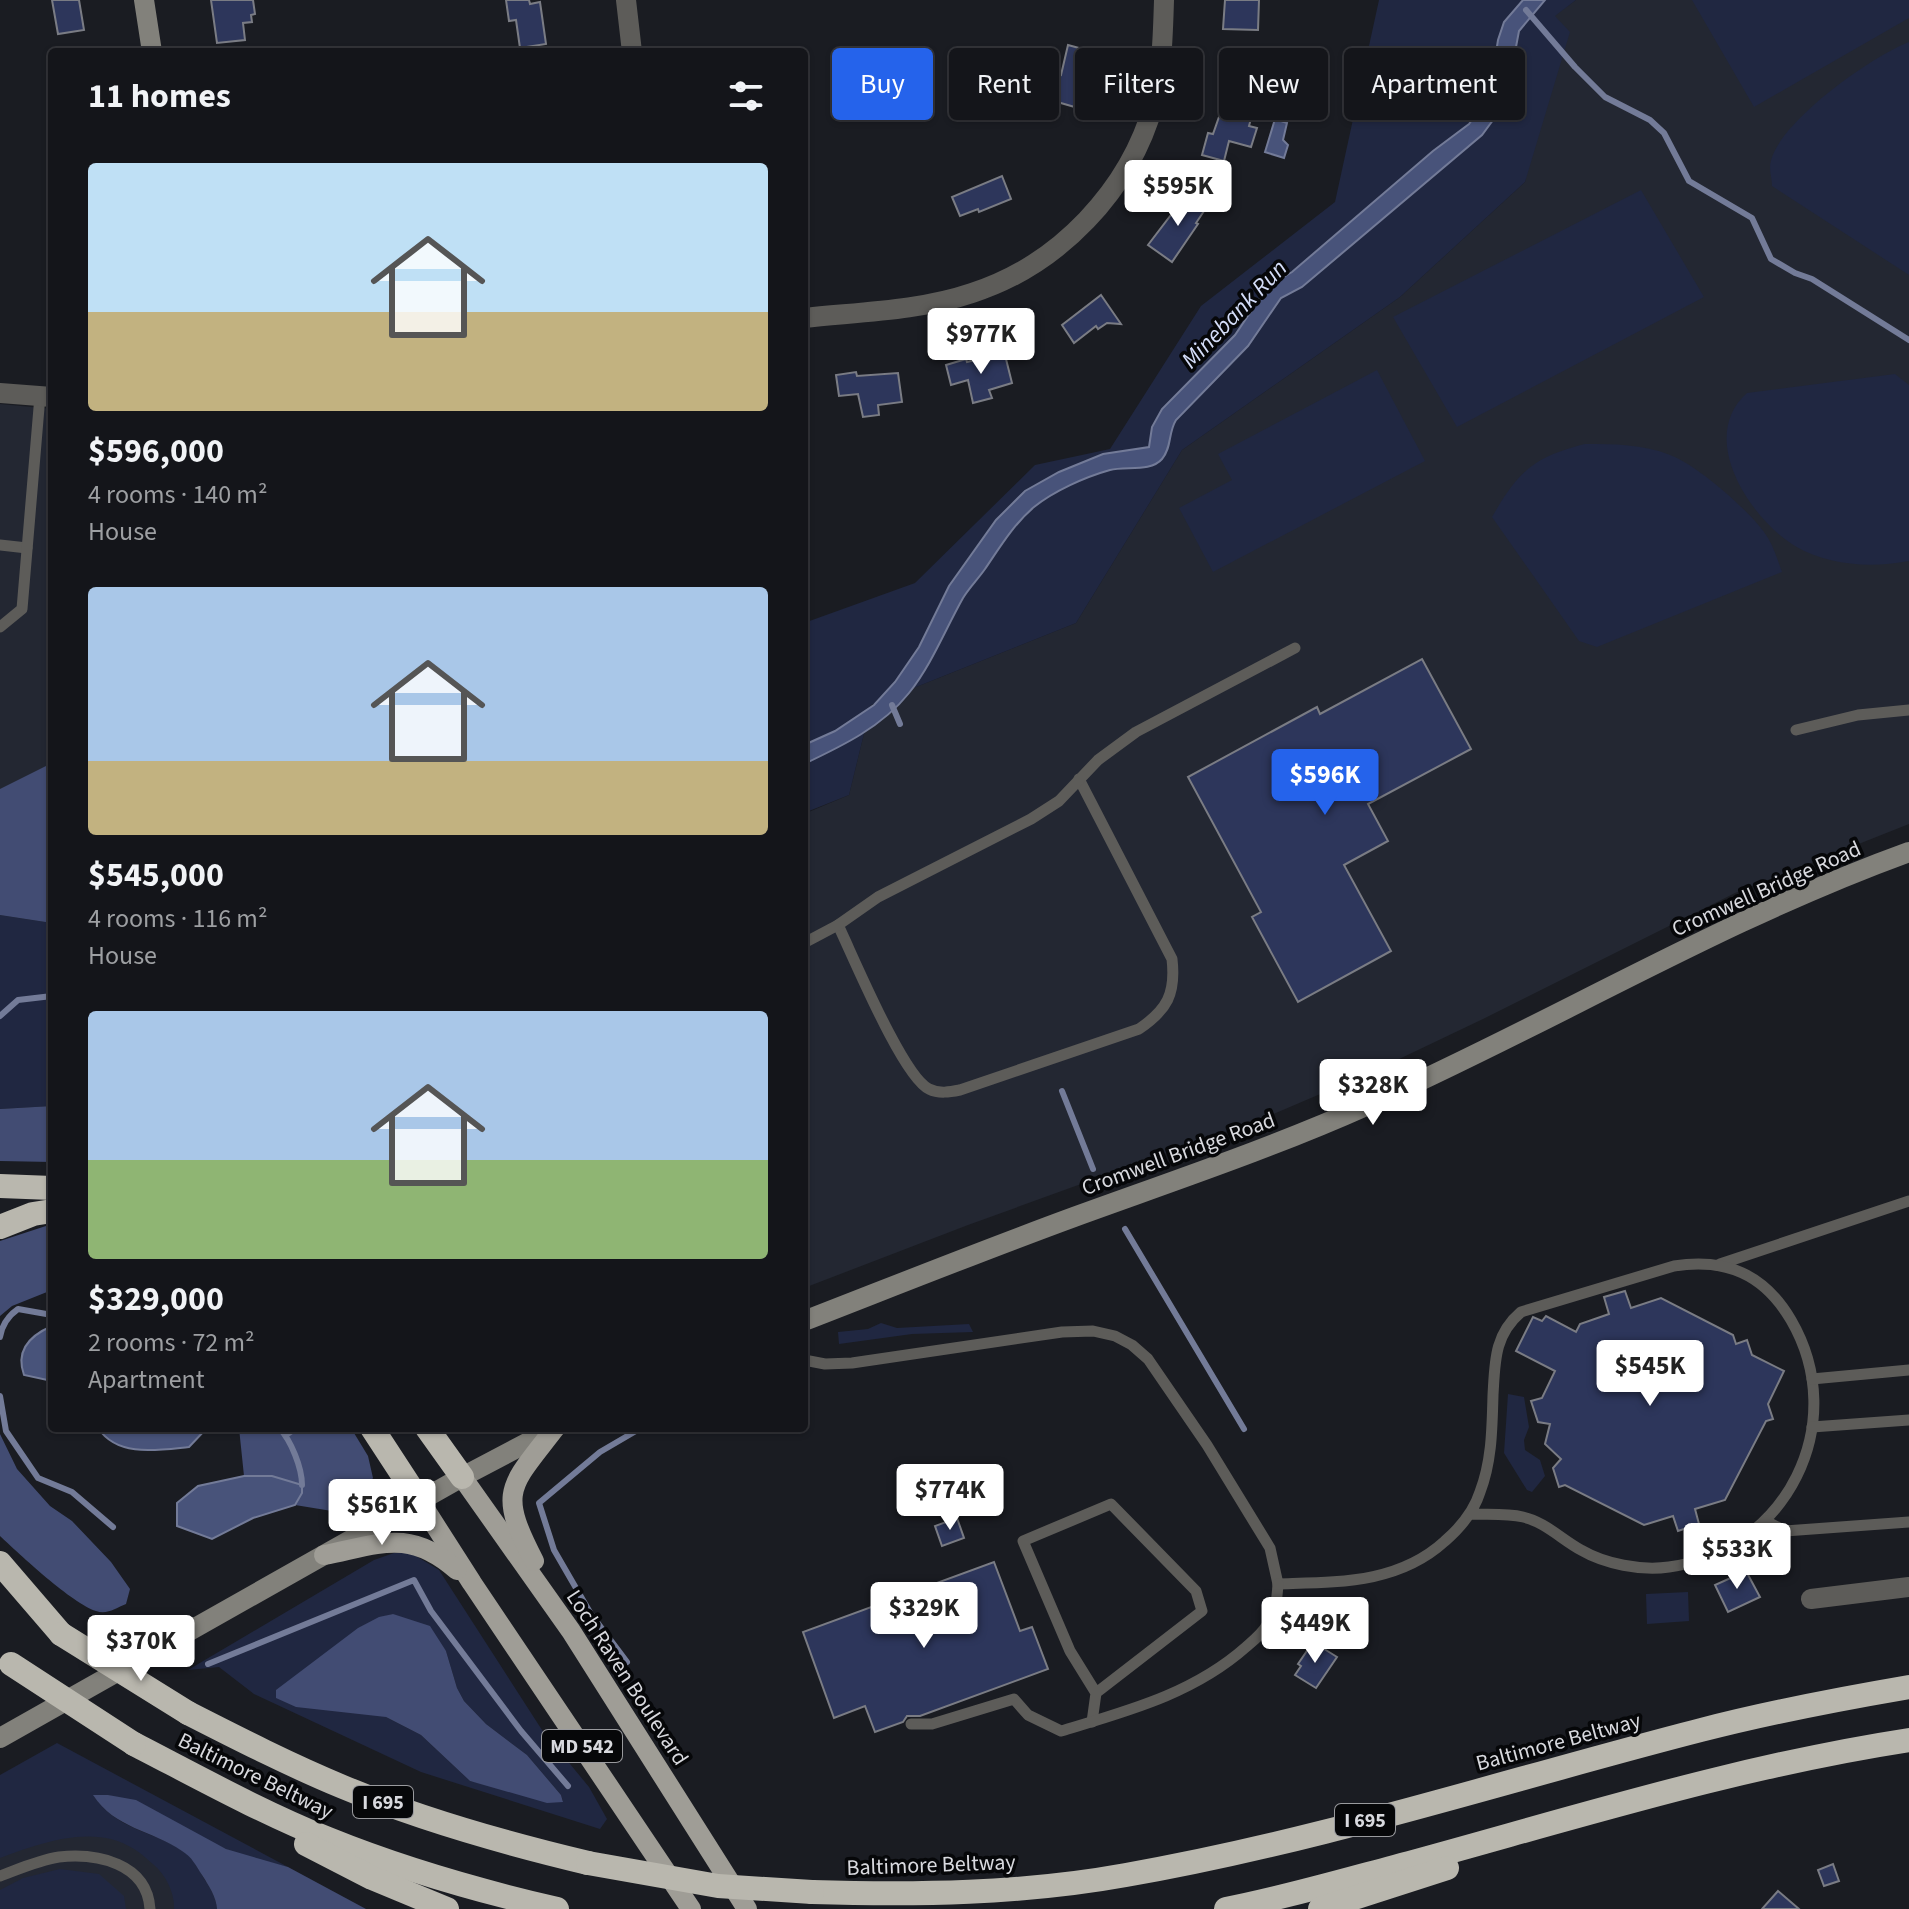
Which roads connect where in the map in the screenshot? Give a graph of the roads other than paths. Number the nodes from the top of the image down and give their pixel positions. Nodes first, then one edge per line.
1 (144, 0) edge
2 (626, 0) edge
3 (1164, 0) edge
4 (151, 48) edge
5 (632, 48) edge
6 (808, 318) edge
7 (0, 393) edge
8 (46, 397) edge
9 (0, 545) edge
10 (27, 548) junction
11 (0, 627) edge
12 (1295, 648) dead end
13 (1909, 710) edge
14 (1796, 730) dead end
15 (1079, 779) junction
16 (1909, 852) edge
17 (838, 925) junction
18 (808, 941) edge
19 (0, 1186) edge
20 (48, 1188) edge
21 (1909, 1201) edge
22 (48, 1212) edge
23 (0, 1227) edge
24 (1720, 1264) junction
25 (808, 1319) edge
26 (808, 1361) edge
27 (1909, 1370) edge
28 (1812, 1379) junction
29 (1909, 1420) edge
30 (1812, 1427) junction
31 (375, 1432) edge
32 (430, 1432) edge
33 (547, 1432) edge
34 (552, 1432) edge
35 (462, 1477) junction
36 (419, 1500) junction
37 (1469, 1514) junction
38 (1766, 1521) junction
39 (1909, 1522) edge
40 (324, 1555) junction
41 (0, 1563) edge
42 (472, 1583) junction
43 (1278, 1584) junction
44 (0, 1587) edge
45 (1909, 1587) edge
46 (1811, 1599) dead end
47 (571, 1631) junction
48 (61, 1634) junction
49 (6, 1660) edge
50 (1909, 1687) edge
51 (1096, 1693) junction
52 (1092, 1722) junction
53 (911, 1724) dead end
54 (0, 1738) edge
55 (1909, 1740) edge
56 (184, 1770) junction
57 (1717, 1779) junction
58 (0, 1876) edge
59 (150, 1909) edge
60 (447, 1909) edge
61 (557, 1909) edge
62 (691, 1909) edge
63 (747, 1909) edge
64 (1226, 1909) edge
65 (1320, 1909) edge

1 - 4 main road
2 - 5 street
3 - 6 street
7 - 8 street
8 - 10 lane
9 - 10 lane
10 - 11 lane
12 - 15 lane
13 - 14 lane
15 - 17 lane
15 - 17 lane
16 - 25 main road, Cromwell Bridge Road
17 - 18 lane
19 - 20 highway
21 - 24 lane
22 - 23 highway
24 - 28 lane
24 - 37 lane
26 - 43 lane
27 - 28 lane
28 - 30 lane
29 - 30 lane
30 - 38 lane
31 - 36 highway
32 - 35 highway
33 - 35 main road
34 - 47 main road
35 - 36 main road
35 - 47 main road, Loch Raven Boulevard / MD 542
36 - 40 main road
36 - 42 main road, MD 542
37 - 38 lane
37 - 43 lane
38 - 39 lane
40 - 42 main road
40 - 54 main road
41 - 48 highway
42 - 62 main road, MD 542
43 - 52 lane
44 - 48 highway, Baltimore Beltway / I 695
45 - 46 street
47 - 63 main road, Loch Raven Boulevard / MD 542
48 - 50 highway, Baltimore Beltway / I 695, bridge
49 - 56 highway, Baltimore Beltway / I 695, bridge
51 - 51 lane
51 - 52 lane
52 - 53 lane
55 - 57 highway, I 695
56 - 60 highway
56 - 61 highway, Baltimore Beltway / I 695
57 - 64 highway, I 695
57 - 65 highway
58 - 59 lane

